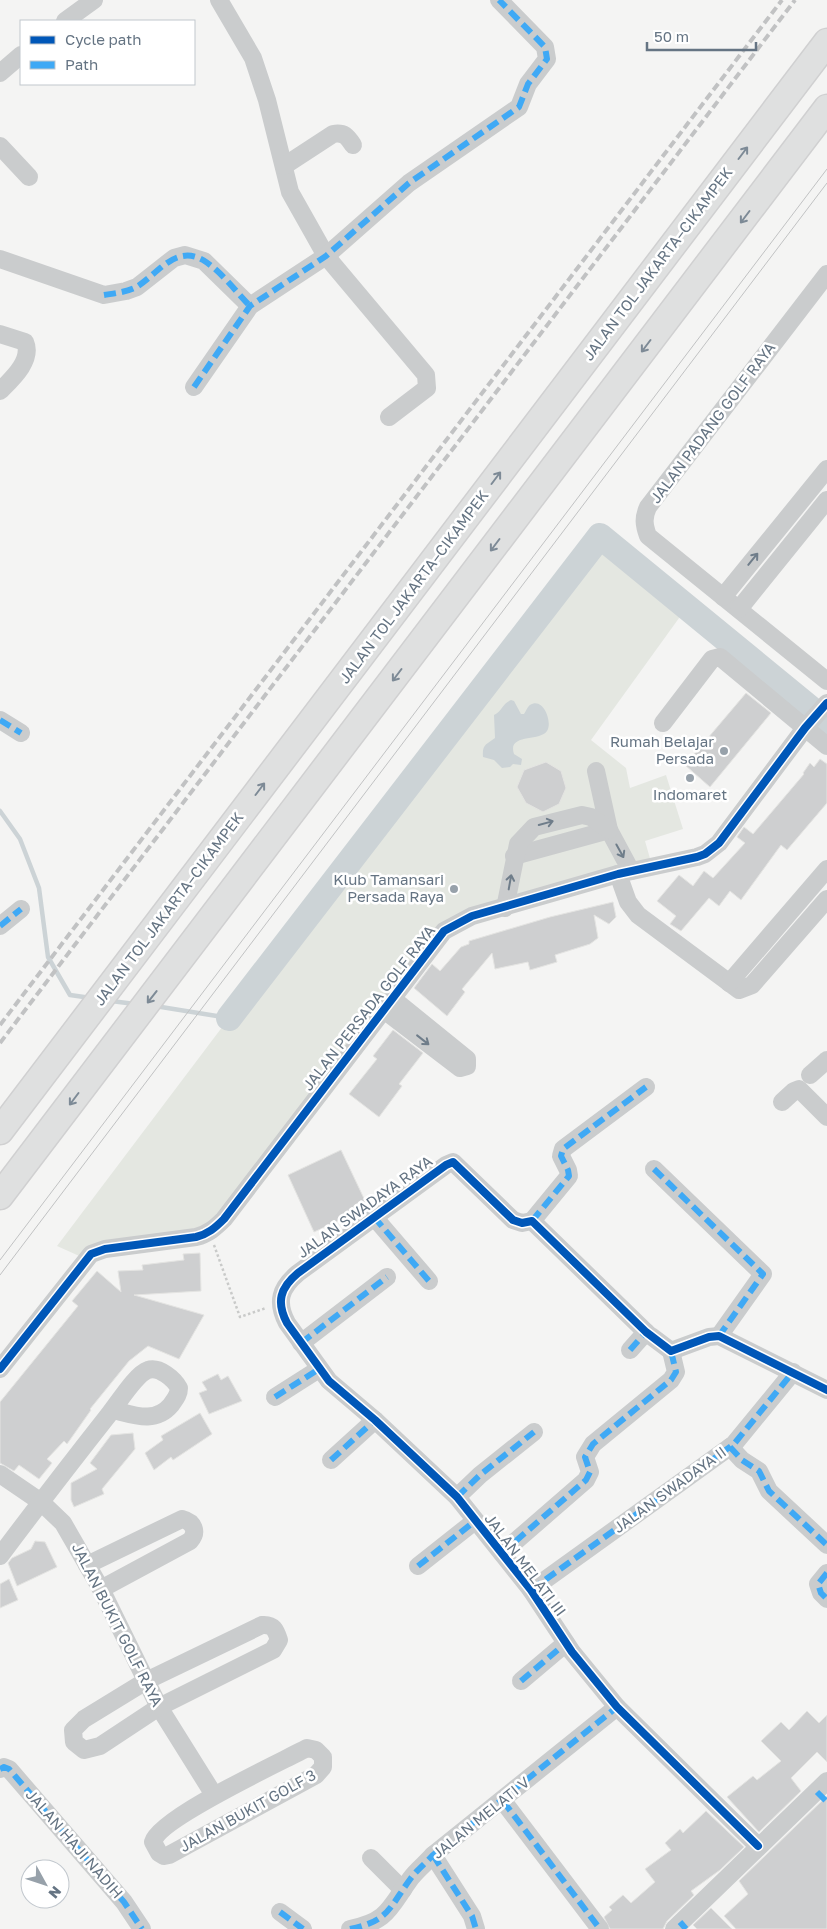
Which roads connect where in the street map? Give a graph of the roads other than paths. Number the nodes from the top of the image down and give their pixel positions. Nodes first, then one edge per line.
1 (94, 0) edge
2 (219, 0) edge
3 (499, 0) edge
4 (66, 20) edge
5 (827, 42) edge
6 (20, 57) edge
7 (0, 73) edge
8 (827, 108) edge
9 (353, 145) dead end
10 (0, 146) edge
11 (284, 166) junction
12 (29, 177) dead end
13 (326, 256) junction
14 (0, 258) edge
15 (827, 274) edge
16 (250, 306) junction
17 (0, 334) edge
18 (194, 388) dead end
19 (0, 391) edge
20 (389, 417) dead end
21 (827, 469) edge
22 (827, 500) edge
23 (722, 597) junction
24 (739, 609) junction
25 (827, 681) edge
26 (827, 703) edge
27 (0, 720) edge
28 (663, 723) dead end
29 (808, 725) junction
30 (21, 733) dead end
31 (827, 746) edge
32 (596, 771) dead end
33 (609, 830) junction
34 (514, 856) junction
35 (827, 869) edge
36 (624, 872) junction
37 (827, 899) edge
38 (505, 908) junction
39 (21, 909) dead end
40 (0, 926) edge
41 (729, 983) junction
42 (827, 1060) edge
43 (810, 1075) dead end
44 (646, 1087) dead end
45 (782, 1102) dead end
46 (827, 1117) edge
47 (0, 1131) edge
48 (654, 1169) dead end
49 (0, 1196) edge
50 (374, 1217) junction
51 (532, 1221) junction
52 (387, 1277) dead end
53 (429, 1281) dead end
54 (280, 1300) joint
55 (719, 1336) junction
56 (656, 1339) junction
57 (301, 1343) junction
58 (630, 1350) dead end
59 (0, 1369) edge
60 (318, 1369) junction
61 (792, 1372) junction
62 (827, 1390) edge
63 (275, 1397) dead end
64 (113, 1410) dead end
65 (375, 1420) junction
66 (534, 1432) dead end
67 (730, 1447) junction
68 (331, 1460) dead end
69 (0, 1474) edge
70 (457, 1497) junction
71 (41, 1502) junction
72 (475, 1521) junction
73 (827, 1545) edge
74 (502, 1552) junction
75 (0, 1556) edge
76 (88, 1565) junction
77 (418, 1566) dead end
78 (827, 1573) edge
79 (101, 1589) junction
80 (531, 1590) junction
81 (827, 1600) edge
82 (566, 1643) junction
83 (146, 1681) junction
84 (521, 1682) dead end
85 (159, 1707) junction
86 (617, 1707) junction
87 (0, 1769) edge
88 (824, 1792) edge
89 (214, 1795) junction
90 (503, 1801) junction
91 (758, 1846) junction
92 (434, 1856) junction
93 (371, 1858) dead end
94 (403, 1890) junction
95 (280, 1912) dead end
96 (680, 1927) edge
97 (142, 1929) edge
98 (303, 1929) edge
99 (350, 1929) edge
100 (476, 1929) edge
101 (600, 1929) edge

1 - 4 street
2 - 11 street
3 - 13 street
47 -> 5 highway, JALAN TOL JAKARTA–CIKAMPEK
6 - 7 street
8 -> 49 highway
9 - 11 street
10 - 12 street
11 - 13 street
13 - 16 street
13 - 20 street
14 - 16 street
15 - 23 street, JALAN PADANG GOLF RAYA
16 - 18 street
17 - 19 street
23 -> 21 street
22 - 24 street
23 - 24 street, JALAN PADANG GOLF RAYA
24 - 25 street, JALAN PADANG GOLF RAYA
26 - 29 street, JALAN PERSADA GOLF RAYA
27 - 30 street
28 - 29 street
29 - 31 street
29 - 36 street, JALAN PERSADA GOLF RAYA
32 - 33 street
33 - 34 street
34 -> 33 street
33 -> 36 street
38 -> 34 street
35 - 41 street
36 - 38 street, JALAN PERSADA GOLF RAYA
36 - 41 street
37 - 41 street
38 - 59 street, JALAN PERSADA GOLF RAYA
39 - 40 street
42 - 43 street
44 - 51 street
45 - 46 street
48 - 55 street
50 - 51 street, JALAN SWADAYA RAYA
50 - 53 street
50 - 54 street, JALAN SWADAYA RAYA
51 - 56 street
52 - 57 street
54 - 57 street, JALAN MELATI III
55 - 56 street
55 - 61 street
56 - 58 street
56 - 74 street
57 - 60 street, JALAN MELATI III
60 - 63 street
60 - 65 street, JALAN MELATI III
61 - 62 street
61 - 67 street, JALAN SWADAYA II
64 - 71 street
65 - 68 street
65 - 70 street, JALAN MELATI III
66 - 70 street
67 - 73 street
67 - 80 street, JALAN SWADAYA II
69 - 71 street, JALAN BUKIT GOLF RAYA
70 - 72 street, JALAN MELATI III
71 - 75 street
71 - 76 street, JALAN BUKIT GOLF RAYA
72 - 74 street, JALAN MELATI III
72 - 77 street
74 - 80 street, JALAN MELATI III
76 - 79 street, JALAN BUKIT GOLF RAYA
76 - 79 street
78 - 81 street
79 - 83 street, JALAN BUKIT GOLF RAYA
80 - 82 street, JALAN MELATI III
82 - 84 street
82 - 86 street, JALAN MELATI III
83 - 85 street, JALAN BUKIT GOLF RAYA
83 - 85 street
83 - 85 street
85 - 89 street, JALAN BUKIT GOLF RAYA
86 - 90 street, JALAN MELATI V
86 - 91 street, JALAN MELATI III
87 - 97 street, JALAN HAJI NADIH
88 - 91 street
89 - 89 street, JALAN BUKIT GOLF 3
90 - 92 street, JALAN MELATI V
90 - 101 street
91 - 96 street
92 - 94 street, JALAN MELATI V
92 - 100 street
93 - 94 street
94 - 99 street, JALAN MELATI V
95 - 98 street

